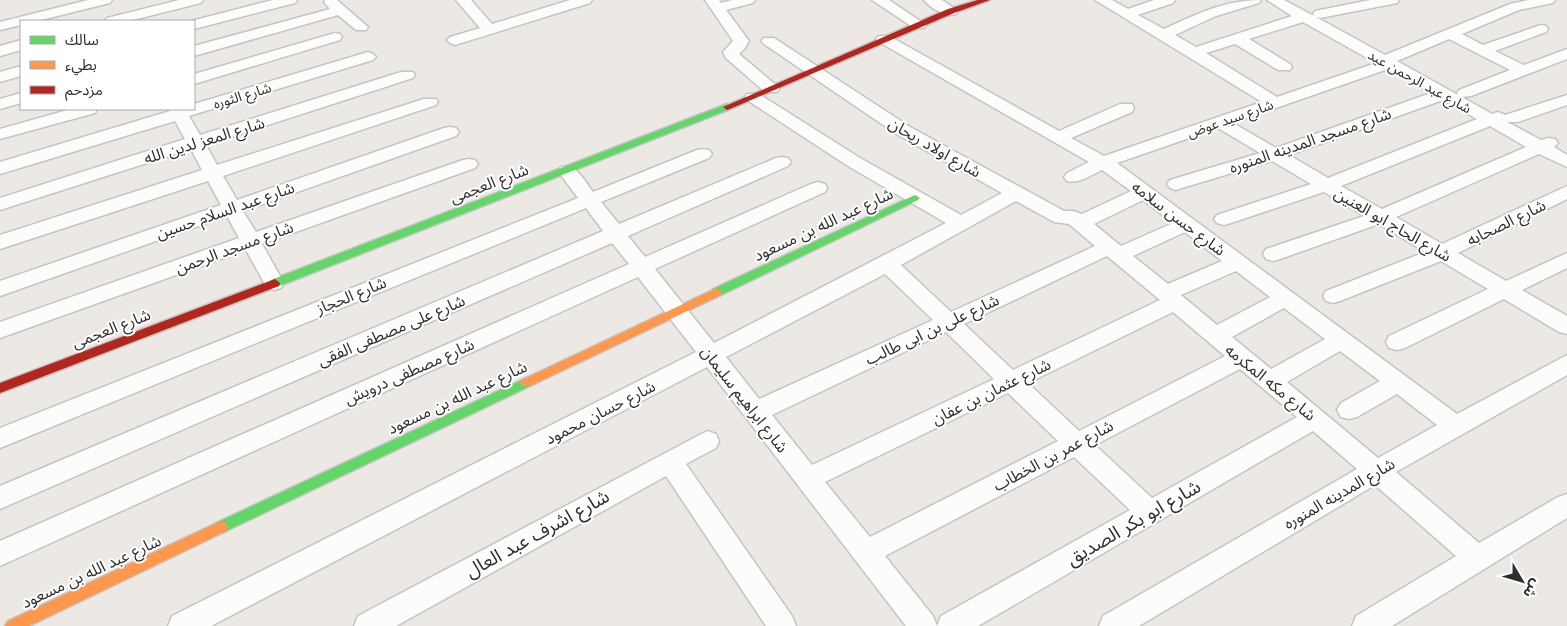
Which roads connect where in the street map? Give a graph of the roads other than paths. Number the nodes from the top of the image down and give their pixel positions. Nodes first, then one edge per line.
1 (101, 0) edge
2 (117, 0) edge
3 (196, 0) edge
4 (290, 0) edge
5 (463, 0) edge
6 (584, 0) edge
7 (748, 0) edge
8 (879, 0) edge
9 (931, 0) edge
10 (986, 0) edge
11 (1168, 0) edge
12 (1254, 0) edge
13 (1274, 0) edge
14 (1293, 0) edge
15 (1392, 0) edge
16 (1548, 0) edge
17 (337, 3) edge
18 (562, 3) edge
19 (715, 4) edge
20 (1114, 5) edge
21 (951, 11) junction
22 (1312, 16) junction
23 (23, 20) edge
24 (122, 20) edge
25 (20, 21) edge
26 (195, 25) edge
27 (919, 25) junction
28 (0, 26) edge
29 (362, 27) dead end
30 (489, 29) junction
31 (1541, 29) dead end
32 (1265, 30) junction
33 (1450, 34) junction
34 (1162, 35) junction
35 (335, 38) dead end
36 (884, 39) junction
37 (1236, 39) junction
38 (1282, 39) dead end
39 (456, 40) dead end
40 (769, 41) dead end
41 (20, 45) edge
42 (1483, 50) junction
43 (0, 51) edge
44 (195, 51) edge
45 (1194, 52) junction
46 (1567, 54) edge
47 (368, 57) dead end
48 (1390, 60) junction
49 (1284, 67) dead end
50 (813, 70) junction
51 (20, 71) edge
52 (1523, 71) junction
53 (408, 75) dead end
54 (0, 76) edge
55 (195, 79) edge
56 (771, 89) junction
57 (1465, 93) junction
58 (1444, 94) junction
59 (753, 97) junction
60 (20, 98) edge
61 (1567, 100) edge
62 (430, 102) dead end
63 (1274, 102) junction
64 (0, 104) edge
65 (195, 106) edge
66 (1126, 108) dead end
67 (85, 110) edge
68 (179, 111) edge
69 (1503, 117) junction
70 (1219, 122) junction
71 (450, 132) dead end
72 (0, 134) edge
73 (1058, 137) junction
74 (196, 142) junction
75 (1558, 144) edge
76 (703, 154) dead end
77 (1273, 155) junction
78 (782, 162) dead end
79 (1103, 162) junction
80 (1567, 162) edge
81 (468, 164) dead end
82 (0, 168) edge
83 (567, 171) junction
84 (213, 173) junction
85 (1073, 177) dead end
86 (1176, 184) dead end
87 (1326, 186) junction
88 (818, 188) dead end
89 (1143, 192) junction
90 (1567, 192) edge
91 (1016, 193) junction
92 (915, 198) junction
93 (589, 199) junction
94 (0, 204) edge
95 (232, 208) junction
96 (1380, 217) junction
97 (1224, 218) dead end
98 (1070, 220) junction
99 (960, 223) junction
100 (1186, 224) junction
101 (616, 233) junction
102 (0, 242) edge
103 (251, 242) junction
104 (1114, 251) junction
105 (1442, 252) junction
106 (1273, 254) dead end
107 (1567, 260) edge
108 (1238, 262) junction
109 (887, 264) junction
110 (642, 267) junction
111 (274, 283) junction
112 (0, 289) edge
113 (1506, 290) junction
114 (1333, 296) dead end
115 (1170, 298) junction
116 (1285, 298) junction
117 (676, 311) junction
118 (948, 322) junction
119 (1567, 326) edge
120 (0, 330) edge
121 (1215, 336) junction
122 (1341, 340) junction
123 (1397, 342) dead end
124 (711, 355) junction
125 (1241, 358) junction
126 (1567, 364) edge
127 (1269, 380) junction
128 (1011, 381) junction
129 (1397, 382) junction
130 (0, 388) edge
131 (1349, 410) dead end
132 (755, 412) junction
133 (1315, 418) junction
134 (1456, 426) junction
135 (0, 438) edge
136 (707, 441) dead end
137 (1076, 444) junction
138 (670, 461) junction
139 (1376, 471) junction
140 (807, 479) junction
141 (0, 498) edge
142 (1567, 505) edge
143 (1150, 513) junction
144 (866, 553) junction
145 (0, 554) edge
146 (1476, 558) junction
147 (13, 626) edge
148 (182, 626) edge
149 (368, 626) edge
150 (782, 626) edge
151 (923, 626) edge
152 (951, 626) edge
153 (1113, 626) edge
154 (1366, 626) edge

1 - 23 street
2 - 24 street
3 - 24 street
4 - 26 street
5 - 30 street
6 - 18 street
7 - 19 street
8 - 27 street
9 - 21 street
10 - 21 street, شارع العجمى
11 - 20 street
12 - 34 street
13 - 22 street, شارع عبد الرحمن عيد
14 - 22 street, شارع عبد الرحمن عيد
15 - 22 street
16 - 33 street, شارع سيد عوض
17 - 29 street
17 - 44 street
18 - 30 street
19 - 56 street
20 - 34 street
21 - 27 street, شارع العجمى
22 - 32 street
22 - 48 street, شارع عبد الرحمن عيد
25 - 28 street
27 - 36 street, شارع العجمى
30 - 39 street
31 - 42 street
32 - 37 street
32 - 38 street
33 - 42 street
33 - 48 street, شارع سيد عوض
34 - 45 street
35 - 55 street
36 - 50 street, شارع العجمى
36 - 73 street, شارع حسن سلامه
37 - 45 street
37 - 49 street
40 - 50 street, شارع اولاد ريحان
41 - 43 street
42 - 52 street
45 - 63 street
46 - 52 street
47 - 65 street, شارع الثوره
48 - 57 street, شارع عبد الرحمن عيد
48 - 58 street, شارع عبد الرحمن عيد
48 - 63 street, شارع سيد عوض
50 - 56 street, شارع العجمى
50 - 91 street, شارع اولاد ريحان
51 - 54 street
52 - 57 street
53 - 74 street, شارع المعز لدين الله
56 - 59 street, شارع العجمى
57 - 69 street, شارع عبد الرحمن عيد
58 - 69 street, شارع عبد الرحمن عيد
58 - 77 street, شارع مسجد المدينه المنوره
59 - 83 street, شارع العجمى
59 - 92 street
60 - 64 street
61 - 69 street
62 - 84 street
63 - 70 street, شارع سيد عوض
66 - 73 street
67 - 72 street
68 - 74 street
68 - 82 street, شارع الثوره
69 - 75 street, شارع عبد الرحمن عيد
69 - 75 street, شارع عبد الرحمن عيد
69 - 87 street
70 - 77 street, شارع الحاج ابو العنين
70 - 79 street, شارع سيد عوض
71 - 95 street, شارع عبد السلام حسين
73 - 79 street, شارع حسن سلامه
74 - 84 street
74 - 94 street, شارع المعز لدين الله
75 - 80 street, شارع عبد الرحمن عيد
75 - 96 street
76 - 93 street, شارع الحجاز
77 - 86 street, شارع مسجد المدينه المنوره
77 - 87 street, شارع الحاج ابو العنين
78 - 101 street, شارع على مصطفى الفقى
79 - 85 street, شارع سيد عوض
79 - 89 street, شارع حسن سلامه
81 - 103 street, شارع مسجد الرحمن
83 - 93 street, شارع ابراهيم سليمان
83 - 111 street, شارع العجمى
84 - 95 street
84 - 102 street
87 - 96 street, شارع الحاج ابو العنين
87 - 97 street
88 - 110 street, شارع مصطفى درويش
89 - 98 street
89 - 100 street, شارع حسن سلامه
90 - 105 street, شارع الصحابه
91 - 98 street, شارع اولاد ريحان
91 - 99 street, شارع حسان محمود
92 - 99 street
92 - 117 street, شارع عبد الله بن مسعود
93 - 101 street, شارع ابراهيم سليمان
93 - 135 street, شارع الحجاز
95 - 103 street
95 - 112 street, شارع عبد السلام حسين
96 - 105 street, شارع الحاج ابو العنين
96 - 106 street
98 - 104 street, شارع مكه المكرمه
99 - 109 street, شارع حسان محمود
100 - 104 street, شارع على بن ابى طالب
100 - 108 street, شارع حسن سلامه
101 - 110 street, شارع ابراهيم سليمان
101 - 141 street, شارع على مصطفى الفقى
103 - 111 street
103 - 120 street, شارع مسجد الرحمن
104 - 115 street, شارع مكه المكرمه
104 - 118 street, شارع على بن ابى طالب
105 - 113 street, شارع الحاج ابو العنين
105 - 114 street, شارع الصحابه
107 - 113 street
108 - 115 street, شارع عثمان بن عفان
108 - 116 street, شارع حسن سلامه
109 - 118 street
109 - 124 street, شارع حسان محمود
110 - 117 street, شارع ابراهيم سليمان
110 - 145 street, شارع مصطفى درويش
111 - 130 street, شارع العجمى
113 - 119 street, شارع الحاج ابو العنين
113 - 123 street
115 - 121 street, شارع مكه المكرمه
115 - 128 street, شارع عثمان بن عفان
116 - 121 street
116 - 122 street, شارع حسن سلامه
117 - 124 street, شارع ابراهيم سليمان
117 - 147 street, شارع عبد الله بن مسعود
118 - 128 street
118 - 132 street, شارع على بن ابى طالب
121 - 125 street, شارع مكه المكرمه
122 - 127 street
122 - 129 street, شارع حسن سلامه
124 - 132 street, شارع ابراهيم سليمان
124 - 148 street, شارع حسان محمود
125 - 127 street, شارع مكه المكرمه
125 - 137 street, شارع عمر بن الخطاب
126 - 134 street, شارع المدينه المنوره
127 - 133 street, شارع مكه المكرمه
128 - 137 street
128 - 140 street, شارع عثمان بن عفان
129 - 131 street
129 - 134 street, شارع حسن سلامه
132 - 140 street, شارع ابراهيم سليمان
133 - 139 street, شارع مكه المكرمه
133 - 143 street, شارع ابو بكر الصديق
134 - 139 street, شارع المدينه المنوره
136 - 138 street, شارع اشرف عبد العال
137 - 143 street
137 - 144 street, شارع عمر بن الخطاب
138 - 149 street, شارع اشرف عبد العال
138 - 150 street
139 - 146 street, شارع مكه المكرمه
139 - 153 street, شارع المدينه المنوره
140 - 144 street, شارع ابراهيم سليمان
142 - 146 street
143 - 152 street, شارع ابو بكر الصديق
144 - 151 street, شارع ابراهيم سليمان
146 - 154 street

